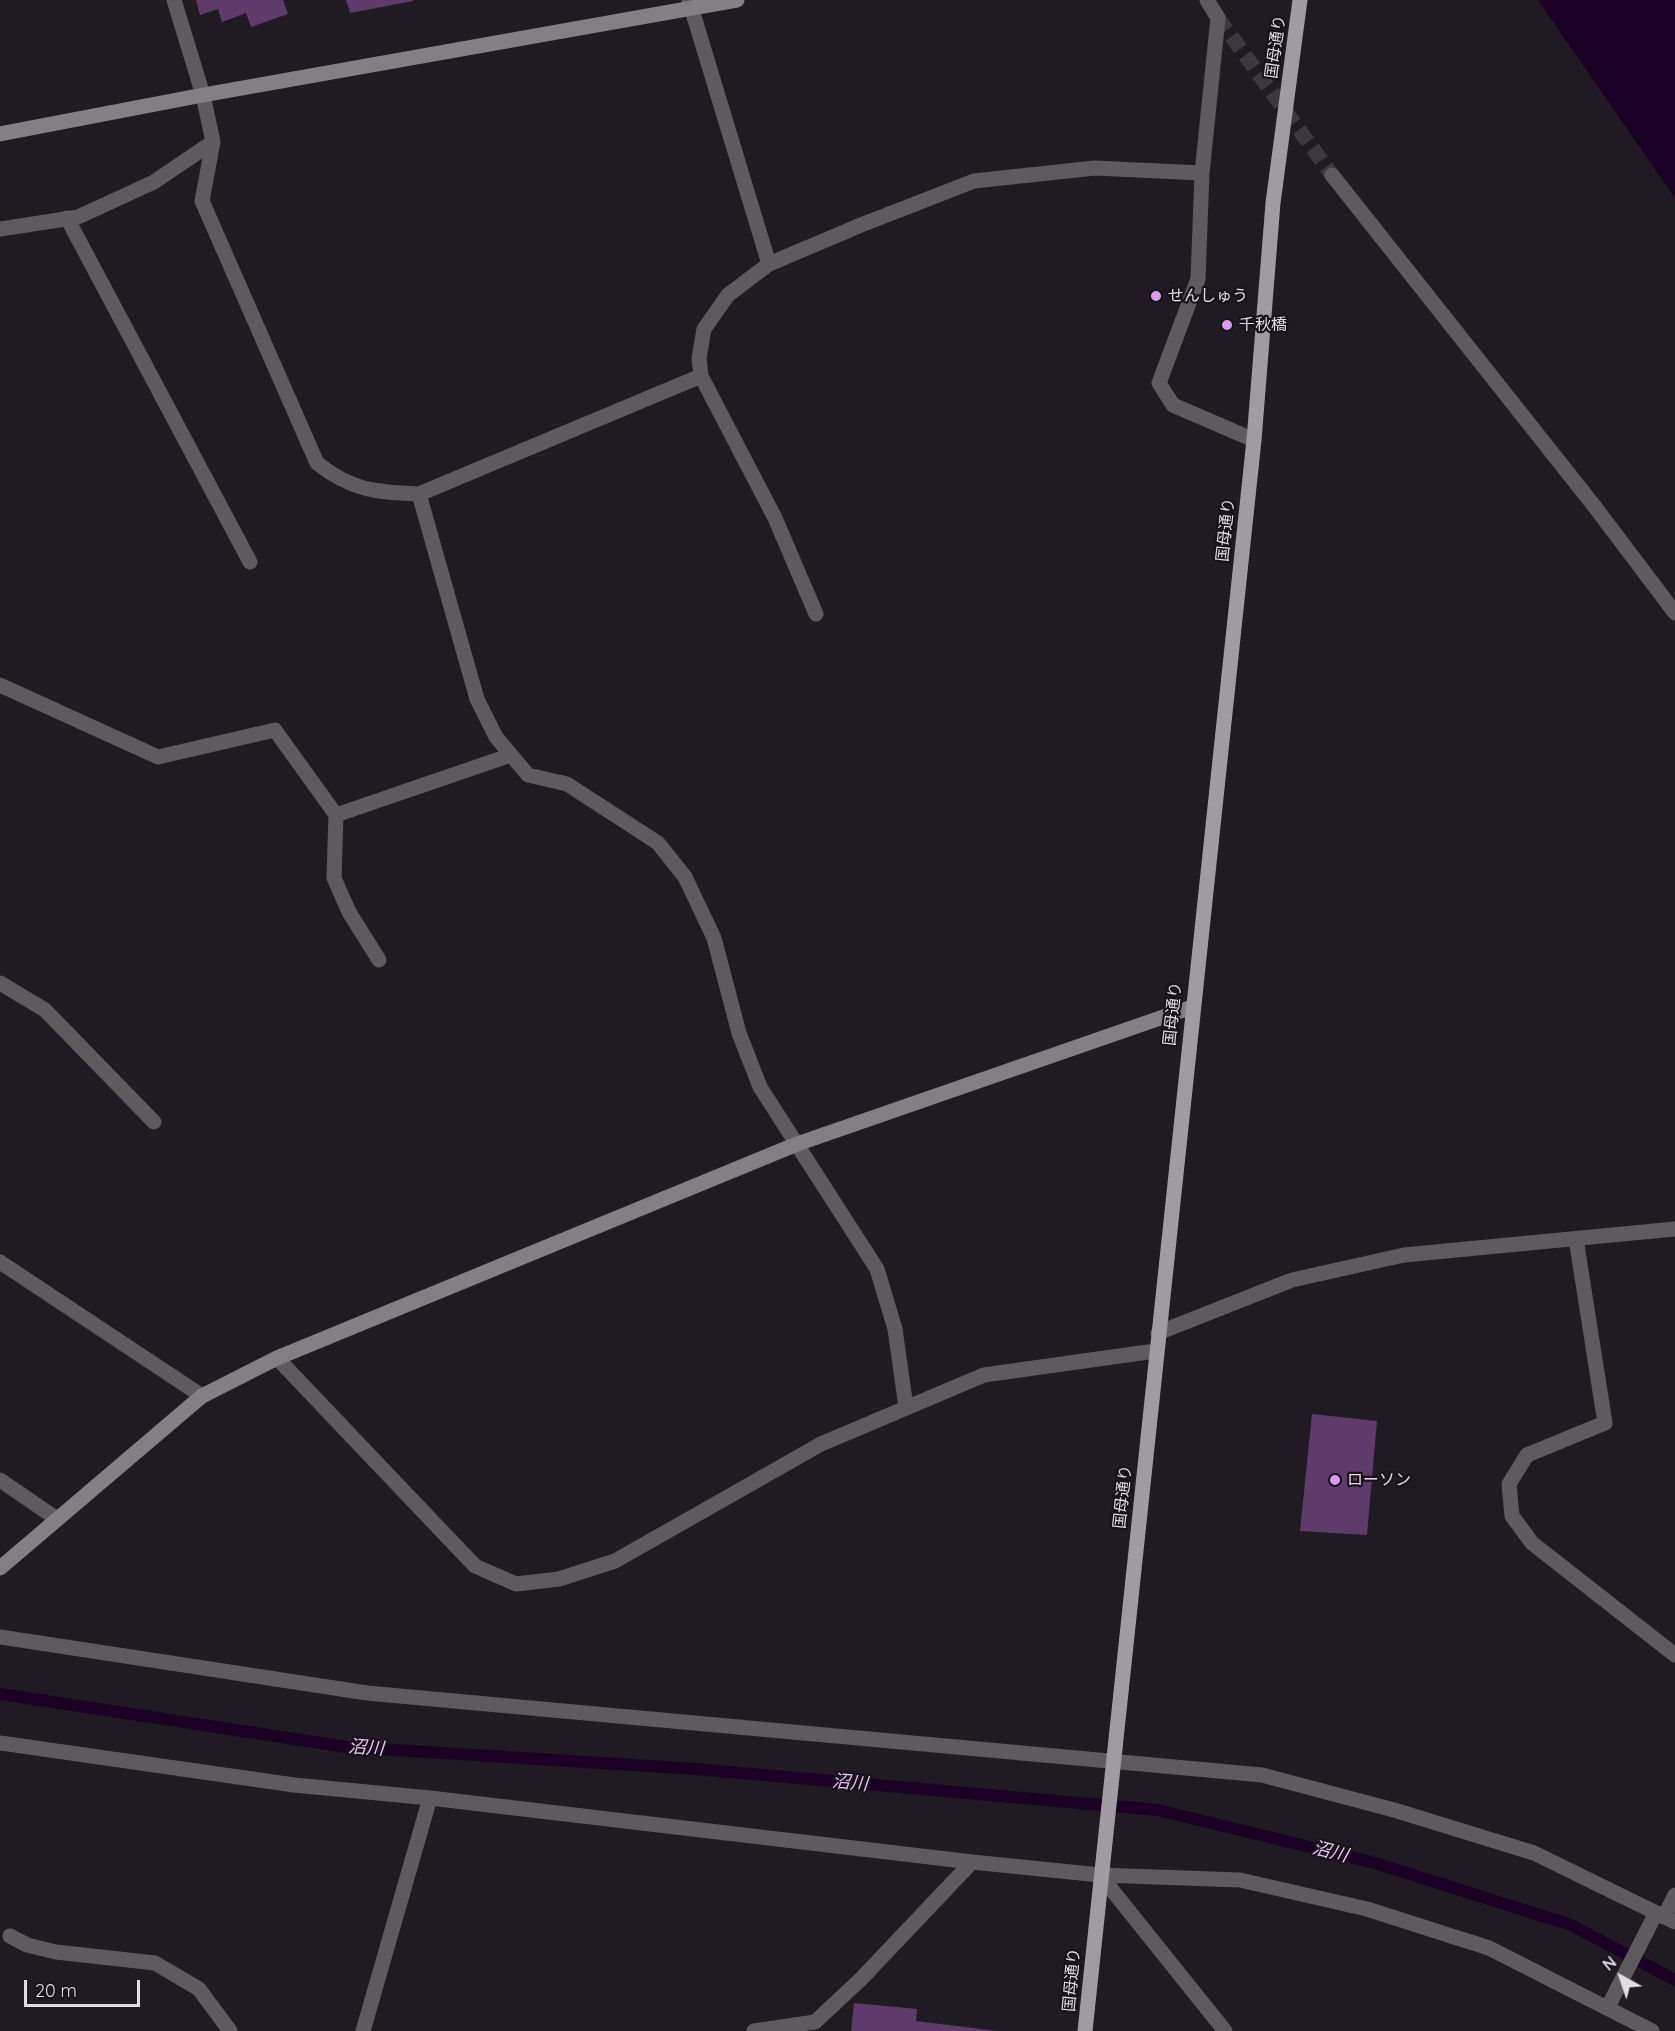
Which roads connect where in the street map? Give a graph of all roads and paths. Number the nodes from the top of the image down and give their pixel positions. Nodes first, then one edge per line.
1 (174, 0) edge
2 (737, 0) edge
3 (1207, 0) edge
4 (1300, 0) edge
5 (690, 5) edge
6 (203, 95) junction
7 (0, 134) edge
8 (213, 142) junction
9 (1202, 173) junction
10 (1332, 175) tunnel mouth
11 (67, 218) junction
12 (0, 229) edge
13 (770, 264) junction
14 (701, 376) junction
15 (1254, 440) junction
16 (419, 494) junction
17 (250, 562) dead end
18 (1675, 613) edge
19 (816, 614) dead end
20 (0, 685) edge
21 (510, 755) junction
22 (336, 815) junction
23 (379, 960) dead end
24 (0, 983) edge
25 (1192, 1007) junction
26 (154, 1122) dead end
27 (797, 1144) junction
28 (1675, 1229) edge
29 (1576, 1239) junction
30 (0, 1262) edge
31 (1158, 1333) junction
32 (1155, 1351) junction
33 (277, 1358) junction
34 (202, 1396) junction
35 (906, 1407) junction
36 (0, 1480) edge
37 (57, 1519) junction
38 (0, 1568) edge
39 (0, 1637) edge
40 (1675, 1655) edge
41 (0, 1743) edge
42 (1114, 1763) junction
43 (430, 1798) junction
44 (972, 1862) junction
45 (1100, 1875) junction
46 (1675, 1895) edge
47 (1665, 1917) edge
48 (10, 1936) dead end
49 (1608, 2007) junction
50 (230, 2031) edge
51 (363, 2031) edge
52 (754, 2031) edge
53 (1085, 2031) edge
54 (1225, 2031) edge
55 (1652, 2031) edge

1 - 6 street
2 - 5 street
3 - 9 street
4 - 15 main road, 国母通り
5 - 6 street
5 - 13 street
6 - 7 street
6 - 8 street
8 - 11 street
8 - 16 street
9 - 13 street
9 - 15 street
10 - 18 street
11 - 12 street
11 - 17 street
13 - 14 street
14 - 16 street
14 - 19 street
15 - 25 main road, 国母通り
16 - 21 street
20 - 22 street
21 - 22 street
21 - 27 street
22 - 23 street
24 - 26 street
25 - 27 street
25 - 31 main road, 国母通り
27 - 33 street
27 - 35 street
28 - 29 street
29 - 31 street
29 - 40 street
30 - 34 street
31 - 32 main road, 国母通り
32 - 35 street
32 - 42 main road, 国母通り
33 - 34 street
33 - 35 street
34 - 37 street
36 - 37 street
37 - 38 street
39 - 42 street
41 - 43 street
42 - 45 main road, 国母通り
42 - 47 street
43 - 44 street
43 - 51 street
44 - 45 street
44 - 52 street
45 - 49 street
45 - 53 main road, 国母通り
45 - 54 street
46 - 47 street
47 - 49 street
48 - 50 street
49 - 55 street

